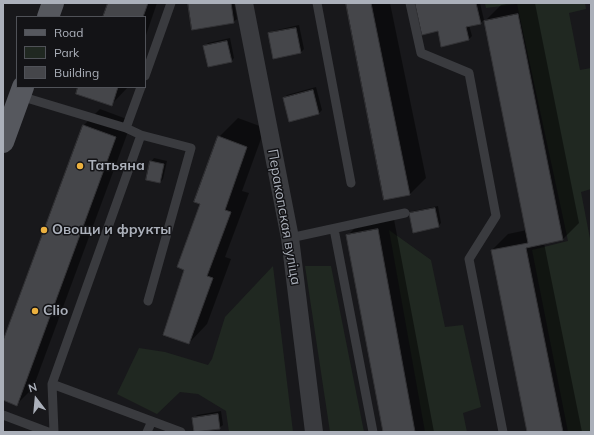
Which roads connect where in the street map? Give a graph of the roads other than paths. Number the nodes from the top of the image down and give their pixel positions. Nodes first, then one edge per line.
1 (53, 3) edge
2 (171, 3) edge
3 (244, 3) edge
4 (317, 3) edge
5 (410, 3) edge
6 (48, 16) edge
7 (146, 73) edge
8 (141, 88) edge
9 (21, 92) edge
10 (126, 128) junction
11 (141, 135) junction
12 (3, 142) edge
13 (351, 183) dead end
14 (405, 214) dead end
15 (334, 229) junction
16 (290, 238) junction
17 (148, 301) dead end
18 (52, 384) junction
19 (3, 415) edge
20 (152, 421) junction
21 (48, 432) edge
22 (54, 432) edge
23 (147, 432) edge
24 (181, 432) edge
25 (314, 432) edge
26 (373, 432) edge
27 (504, 432) edge

1 - 6 main road
2 - 7 lane
3 - 16 street, Перакопская вуліца
4 - 13 lane
5 - 27 lane
8 - 10 lane
9 - 10 lane
9 - 12 main road
10 - 11 lane
11 - 17 lane
11 - 18 lane
14 - 15 lane
15 - 16 lane
15 - 26 lane
16 - 25 street, Перакопская вуліца
18 - 20 lane
18 - 22 lane
19 - 21 lane
20 - 23 lane
20 - 24 lane

